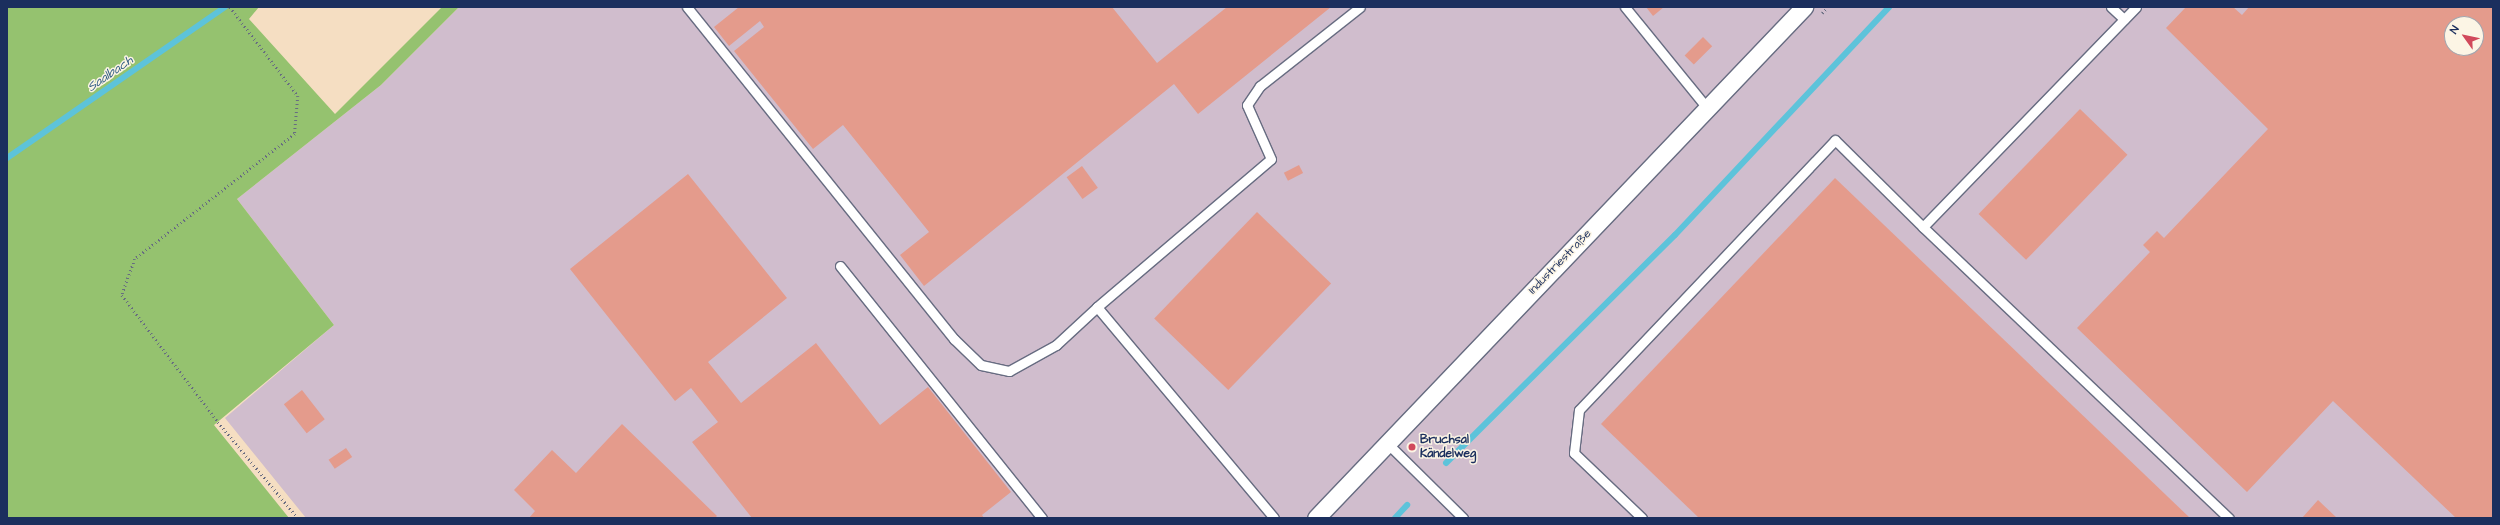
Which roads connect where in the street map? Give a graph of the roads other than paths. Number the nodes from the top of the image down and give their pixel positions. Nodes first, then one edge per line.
1 (687, 7) edge
2 (1360, 7) edge
3 (1625, 7) edge
4 (1804, 7) edge
5 (2111, 7) edge
6 (2136, 7) edge
7 (2124, 19) junction
8 (1707, 108) junction
9 (1923, 227) junction
10 (840, 266) dead end
11 (1097, 307) junction
12 (1387, 443) junction
13 (1461, 516) edge
14 (1042, 518) edge
15 (1274, 518) edge
16 (1316, 518) edge
17 (1642, 518) edge
18 (2229, 518) edge

1 - 11 lane
2 - 11 lane
3 - 8 lane
4 - 8 street, Industriestraße
5 - 7 lane
6 - 7 lane
7 - 9 lane
8 - 12 street, Industriestraße
9 - 17 lane
9 - 18 lane
10 - 14 lane
11 - 15 lane
12 - 13 lane
12 - 16 street, Industriestraße

